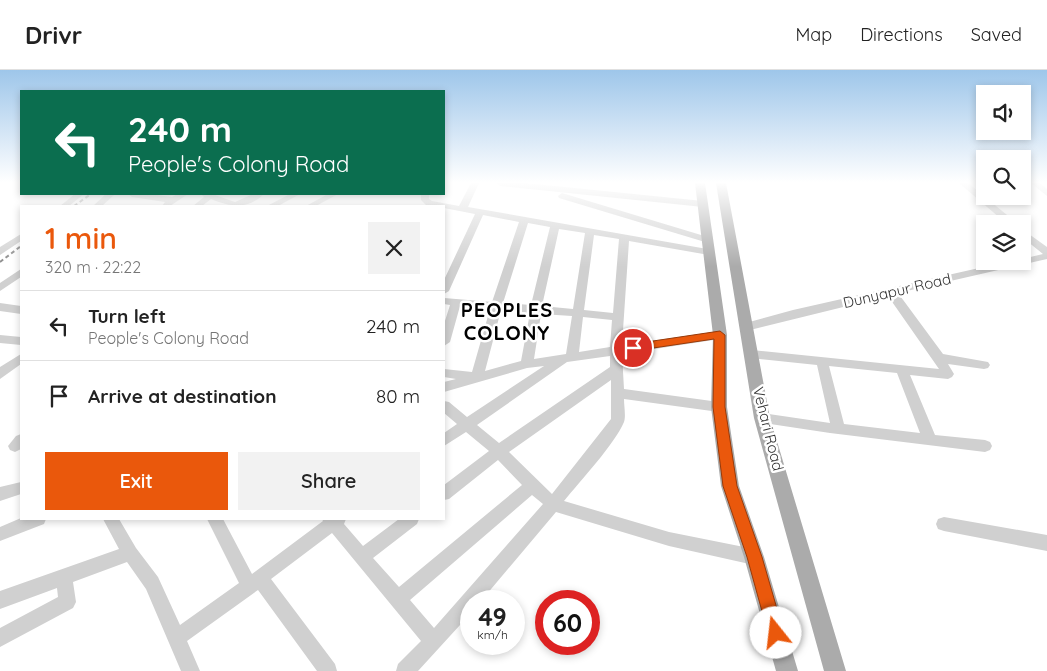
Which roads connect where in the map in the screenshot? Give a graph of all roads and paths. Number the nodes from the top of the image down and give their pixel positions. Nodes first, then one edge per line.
1 (474, 211) edge
2 (605, 211) edge
3 (704, 211) edge
4 (726, 211) edge
5 (480, 212) junction
6 (524, 221) junction
7 (555, 226) junction
8 (590, 231) junction
9 (20, 238) edge
10 (624, 238) junction
11 (1031, 239) edge
12 (709, 246) junction
13 (0, 252) edge
14 (1047, 252) edge
15 (1047, 256) edge
16 (20, 273) edge
17 (20, 283) edge
18 (4, 285) edge
19 (445, 289) edge
20 (892, 292) junction
21 (445, 301) edge
22 (456, 302) junction
23 (496, 306) junction
24 (0, 307) edge
25 (20, 310) edge
26 (536, 310) junction
27 (576, 314) junction
28 (618, 318) junction
29 (746, 327) junction
30 (720, 335) junction
31 (0, 339) edge
32 (445, 339) edge
33 (20, 341) edge
34 (616, 350) junction
35 (751, 354) junction
36 (568, 357) junction
37 (939, 358) junction
38 (20, 359) edge
39 (822, 362) junction
40 (526, 364) junction
41 (984, 365) dead end
42 (617, 369) junction
43 (902, 370) junction
44 (445, 372) edge
45 (0, 374) edge
46 (477, 378) junction
47 (445, 387) edge
48 (618, 393) junction
49 (445, 407) edge
50 (719, 407) junction
51 (762, 418) junction
52 (466, 424) junction
53 (838, 429) junction
54 (445, 439) edge
55 (930, 440) junction
56 (984, 446) dead end
57 (499, 451) junction
58 (532, 486) junction
59 (20, 488) edge
60 (445, 493) edge
61 (0, 494) edge
62 (554, 504) junction
63 (35, 520) edge
64 (112, 520) edge
65 (216, 520) edge
66 (333, 520) edge
67 (410, 520) edge
68 (944, 524) dead end
69 (0, 534) edge
70 (1047, 543) edge
71 (130, 553) junction
72 (363, 556) junction
73 (754, 557) junction
74 (64, 576) junction
75 (255, 582) junction
76 (399, 598) junction
77 (0, 600) edge
78 (0, 638) edge
79 (176, 638) junction
80 (434, 642) junction
81 (185, 668) edge
82 (328, 671) edge
83 (405, 671) edge
84 (786, 671) edge
85 (834, 671) edge

1 - 5 street
2 - 12 street
3 - 12 main road
4 - 29 main road, Vehari Road
5 - 6 street
5 - 19 street
6 - 7 street
6 - 23 street
7 - 8 street
7 - 26 street
8 - 10 street
8 - 27 street
9 - 13 street
10 - 12 street
10 - 28 street
11 - 14 street
12 - 30 main road
15 - 20 street, Dunyapur Road
16 - 18 street
17 - 18 street
20 - 29 street, Dunyapur Road
20 - 37 street
21 - 22 street
22 - 23 street
22 - 32 street
23 - 26 street
23 - 46 street
24 - 25 street
26 - 27 street
26 - 40 street
27 - 28 street
27 - 36 street
28 - 34 street
29 - 35 main road, Vehari Road
30 - 34 street
30 - 50 main road
31 - 33 street
34 - 36 street
34 - 42 street
35 - 39 street
35 - 51 main road, Vehari Road
36 - 40 street
36 - 52 street
37 - 41 street
37 - 43 street
38 - 45 street
39 - 43 street
39 - 53 street
40 - 46 street
42 - 48 street
42 - 57 street
43 - 55 street
44 - 46 street
46 - 47 street
48 - 50 street
48 - 62 street
49 - 52 street
50 - 73 main road
51 - 53 street
51 - 85 main road, Vehari Road
52 - 54 street
52 - 57 street
53 - 55 street
55 - 56 street
57 - 58 street
57 - 60 street
58 - 62 street
58 - 76 street
59 - 61 street
62 - 73 street
62 - 80 street
63 - 69 street
64 - 71 street
65 - 75 street
66 - 72 street
66 - 75 street
67 - 72 street
68 - 70 street
71 - 74 street
71 - 79 street
72 - 76 street
73 - 84 main road
74 - 77 street
74 - 78 street
75 - 79 street
75 - 82 street
76 - 80 street
79 - 81 street
80 - 83 street

